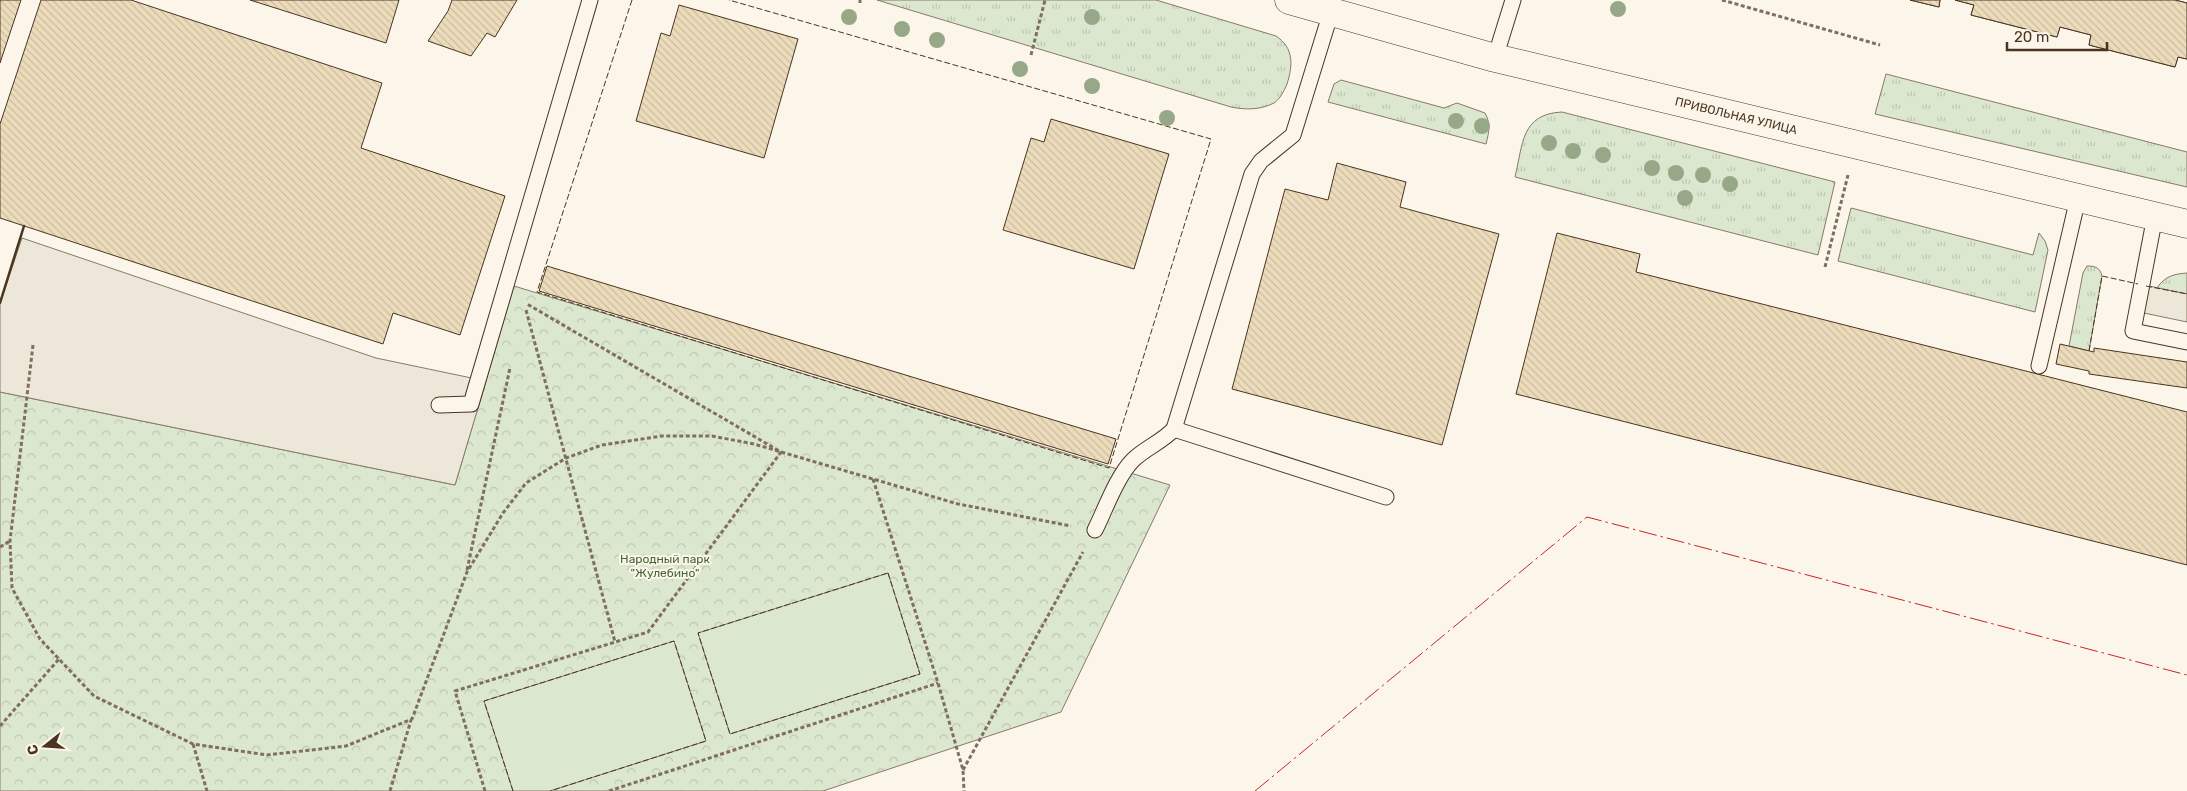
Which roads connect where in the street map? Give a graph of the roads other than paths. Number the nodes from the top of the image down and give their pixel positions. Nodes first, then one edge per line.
1 (590, 0) edge
2 (1289, 0) edge
3 (1513, 0) edge
4 (1331, 12) junction
5 (1496, 58) junction
6 (2078, 198) junction
7 (2154, 216) junction
8 (2187, 224) edge
9 (2187, 342) edge
10 (2039, 366) dead end
11 (439, 405) dead end
12 (1174, 429) junction
13 (1386, 497) dead end
14 (1095, 530) road end

1 - 11 lane
2 - 4 main road, ПРИВОЛЬНАЯ УЛИЦА
3 - 5 lane
4 - 5 main road, ПРИВОЛЬНАЯ УЛИЦА
4 - 12 lane
5 - 6 main road, ПРИВОЛЬНАЯ УЛИЦА
6 - 7 main road, ПРИВОЛЬНАЯ УЛИЦА
6 - 10 lane
7 - 8 main road, ПРИВОЛЬНАЯ УЛИЦА
7 - 9 lane
12 - 13 lane
12 - 14 lane

